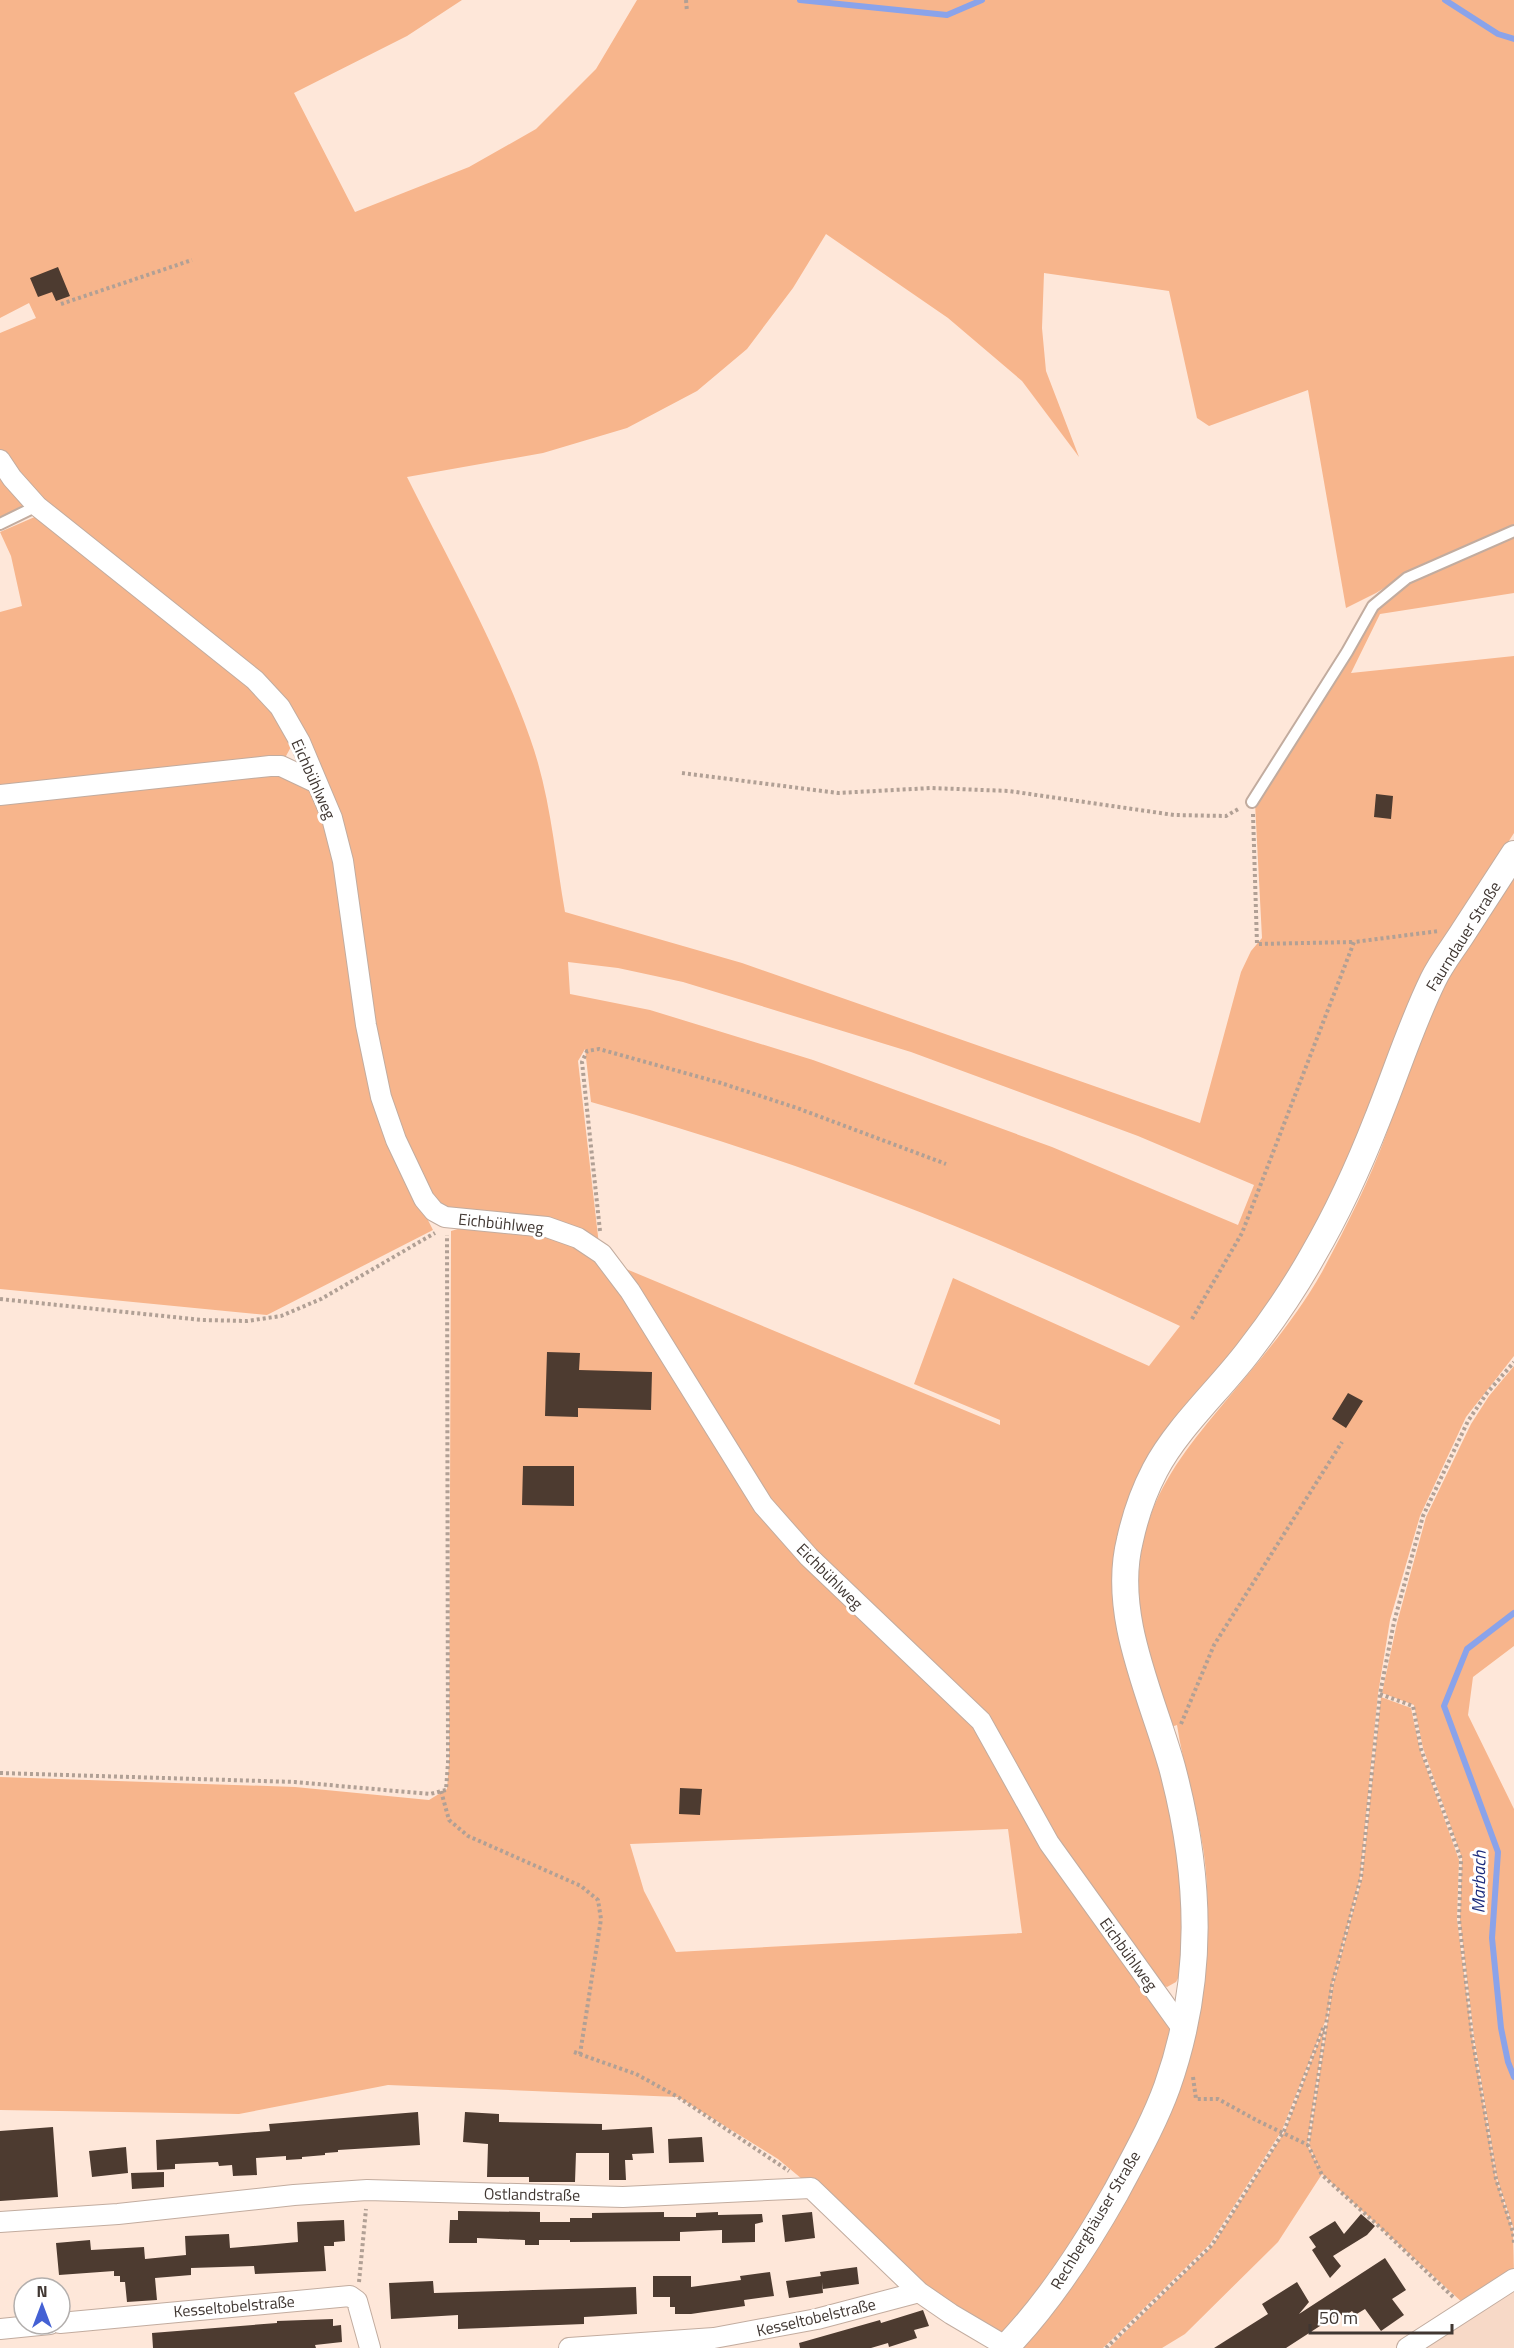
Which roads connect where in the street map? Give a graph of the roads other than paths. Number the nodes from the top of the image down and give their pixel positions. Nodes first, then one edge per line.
1 (0, 460) edge
2 (37, 506) junction
3 (0, 524) edge
4 (1514, 531) edge
5 (317, 783) junction
6 (0, 795) edge
7 (1252, 802) road end
8 (1514, 854) edge
9 (1168, 1755) joint
10 (1184, 2031) junction
11 (0, 2222) edge
12 (1514, 2279) edge
13 (920, 2292) junction
14 (72, 2322) edge
15 (1006, 2347) edge
16 (370, 2348) edge
17 (569, 2348) edge
18 (1407, 2348) edge

1 - 2 street, Eichbühlweg
2 - 3 lane
2 - 5 street, Eichbühlweg
4 - 7 lane
5 - 6 street
5 - 10 street, Eichbühlweg
8 - 9 street, Faurndauer Straße
9 - 10 street, Rechberghäuser Straße
10 - 15 street, Rechberghäuser Straße
11 - 13 street, Ostlandstraße
12 - 18 street
13 - 15 street
13 - 17 street, Kesseltobelstraße
14 - 16 street, Kesseltobelstraße

